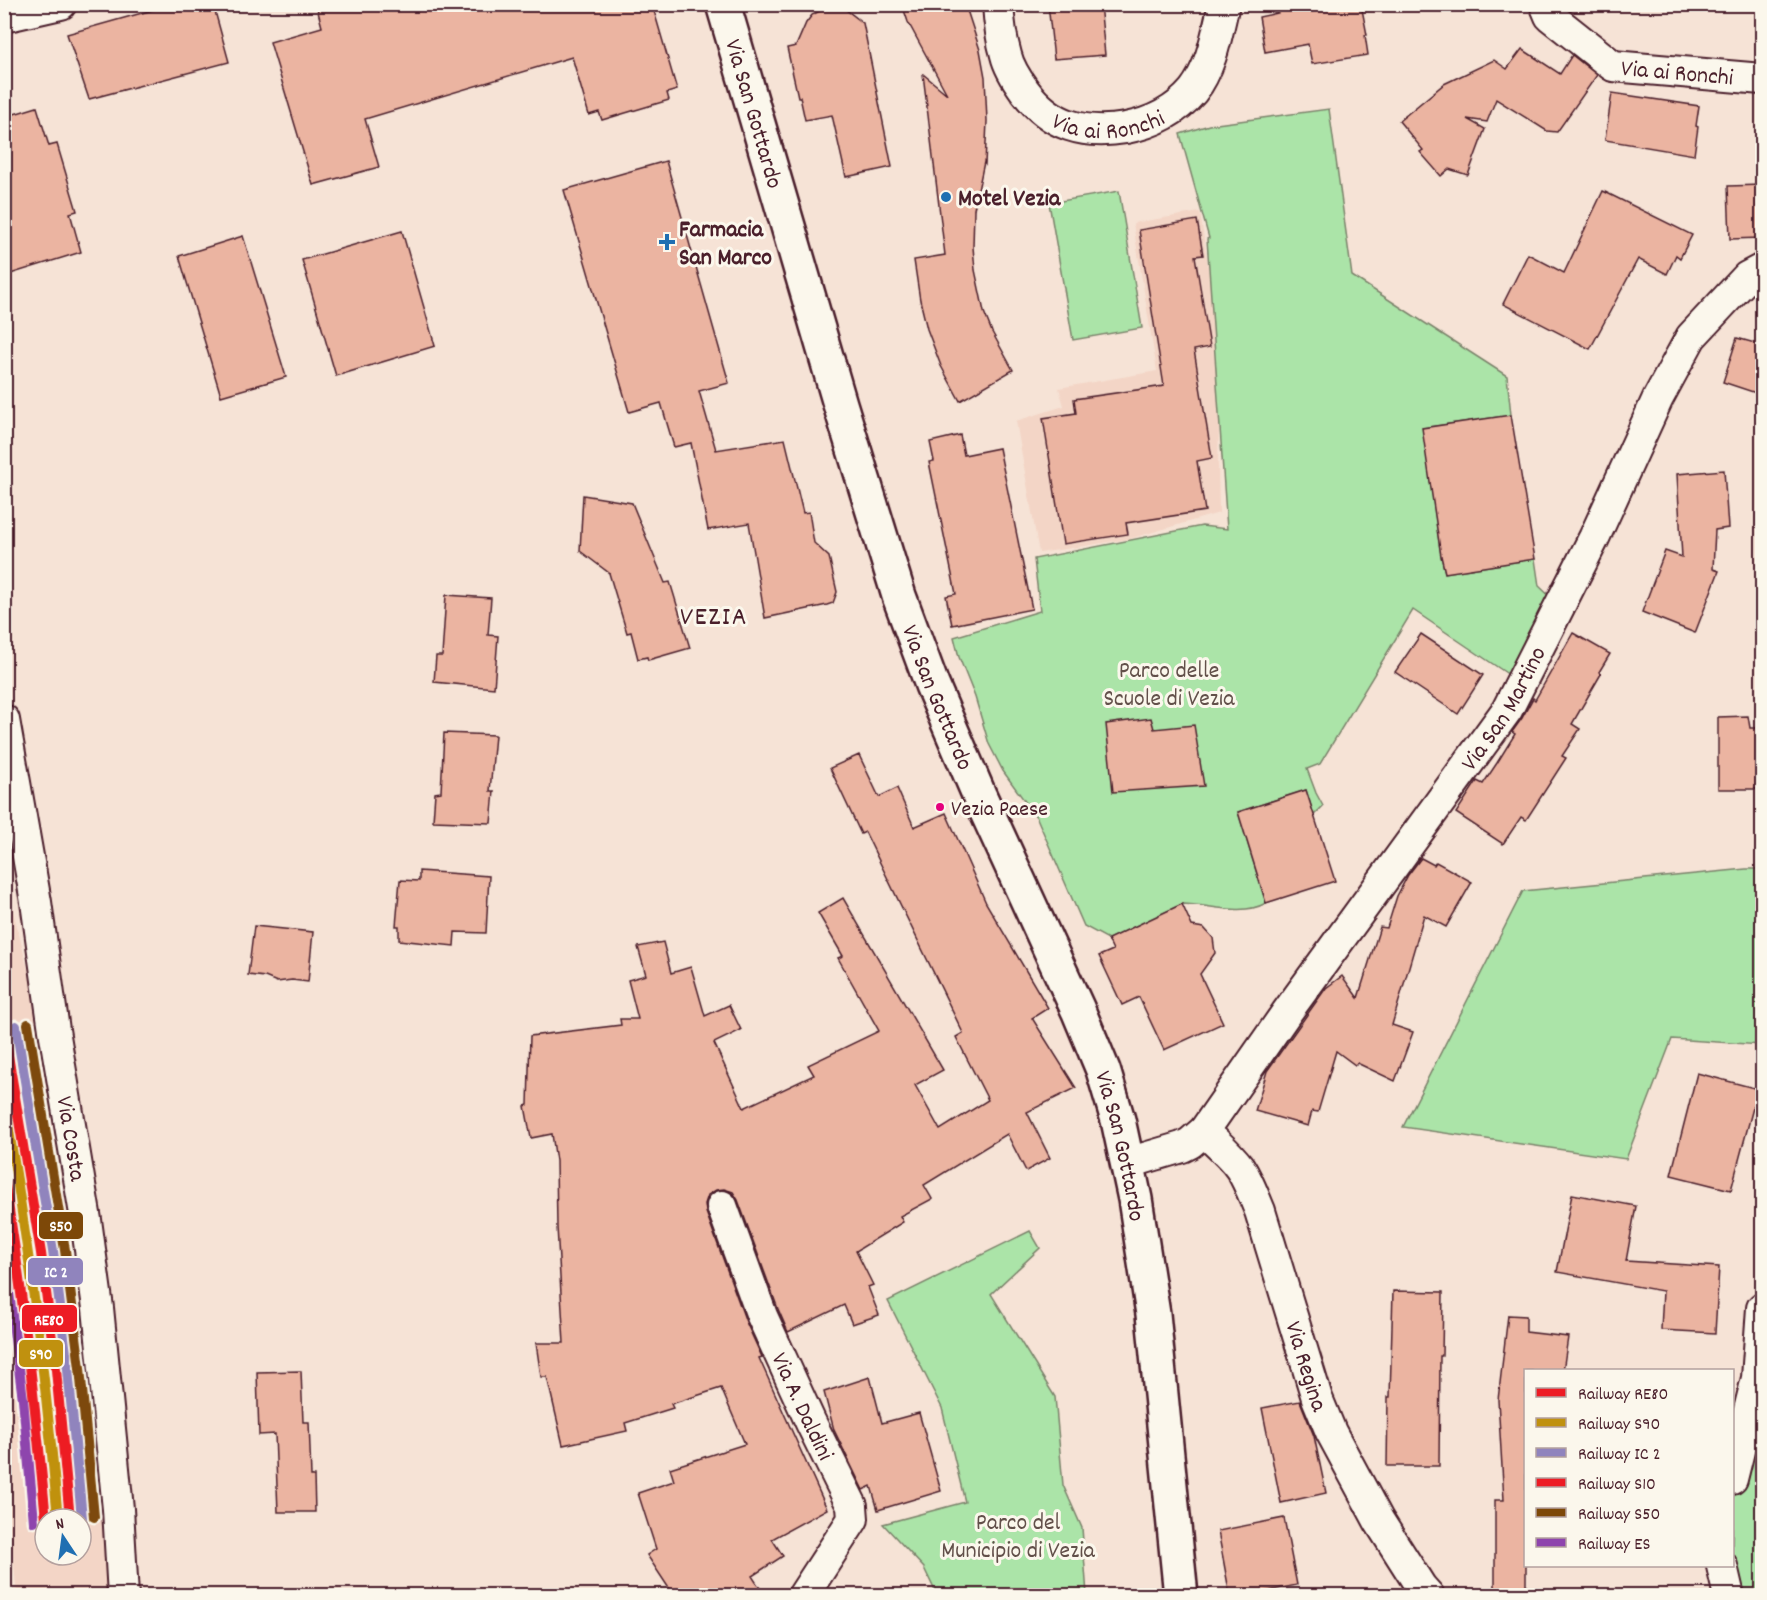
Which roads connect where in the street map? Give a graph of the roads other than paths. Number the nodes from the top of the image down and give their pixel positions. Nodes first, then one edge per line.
1 (61, 4) edge
2 (723, 4) edge
3 (998, 4) edge
4 (1224, 4) edge
5 (1545, 4) edge
6 (4, 17) edge
7 (1762, 79) edge
8 (1762, 269) edge
9 (4, 720) edge
10 (1204, 1131) junction
11 (1128, 1163) junction
12 (722, 1206) dead end
13 (1762, 1308) edge
14 (1734, 1471) edge
15 (1722, 1567) edge
16 (123, 1596) edge
17 (803, 1596) edge
18 (1181, 1596) edge
19 (1429, 1596) edge
20 (1729, 1596) edge

1 - 6 street
2 - 11 main road, Via San Gottardo
3 - 4 street, Via ai Ronchi
5 - 7 street, Via ai Ronchi
8 - 10 street, Via San Martino
9 - 16 street, Via Costa
10 - 11 street
10 - 19 street, Via Regina
11 - 18 main road, Via San Gottardo
12 - 17 street, Via A. Daldini
13 - 14 street
15 - 20 street

